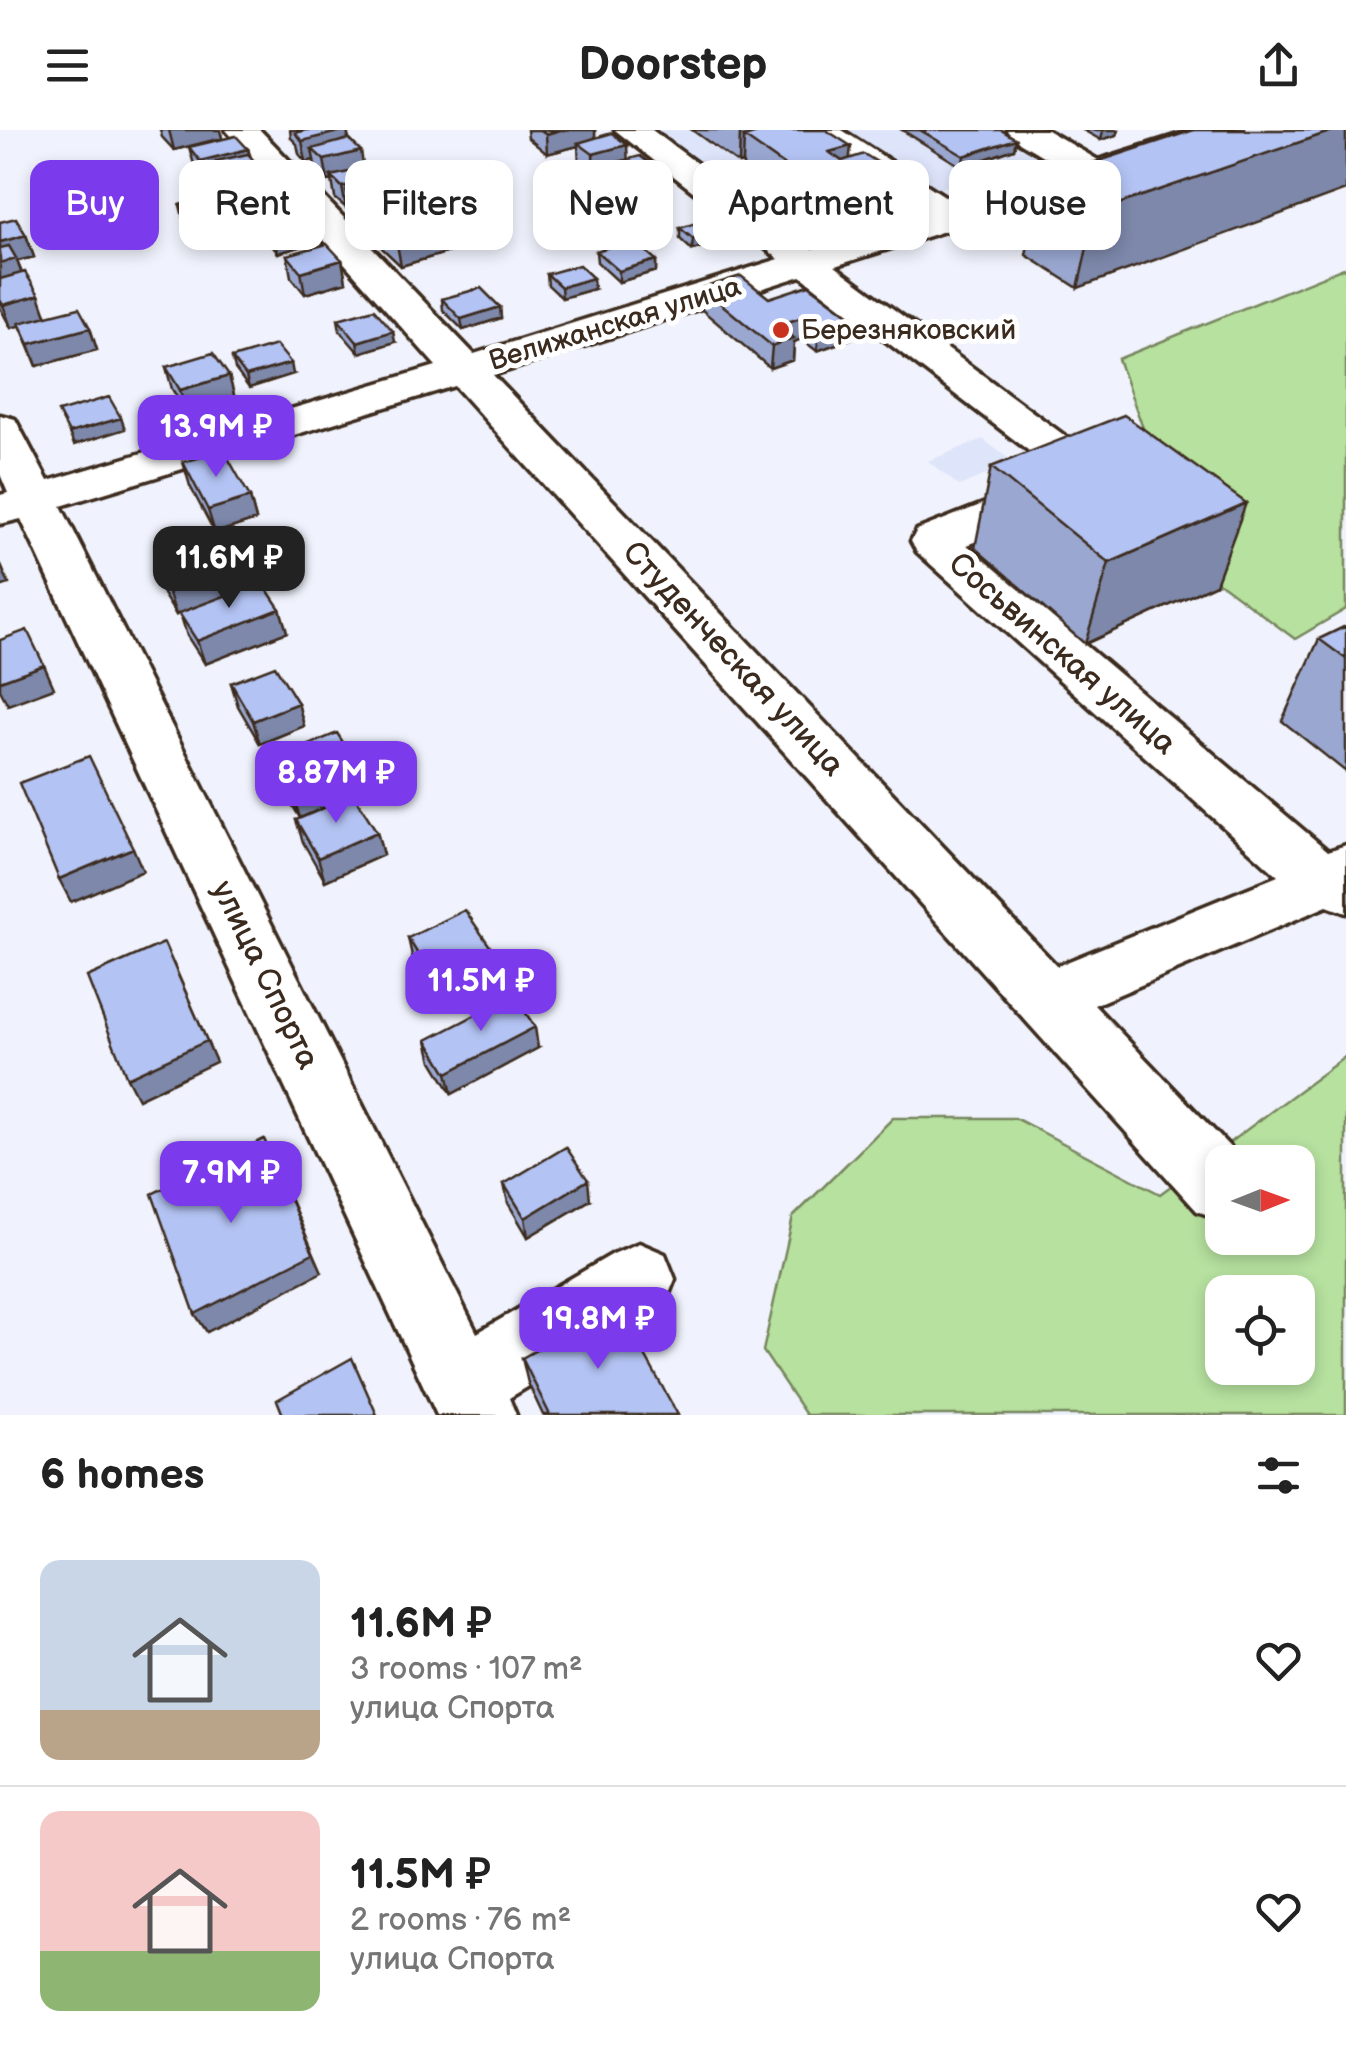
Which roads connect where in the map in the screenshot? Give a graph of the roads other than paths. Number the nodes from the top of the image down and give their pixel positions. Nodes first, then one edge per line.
1 (242, 130) edge
2 (631, 130) edge
3 (820, 130) edge
4 (1023, 130) edge
5 (1227, 130) edge
6 (1074, 160) edge
7 (1121, 163) edge
8 (949, 214) edge
9 (949, 218) edge
10 (808, 264) junction
11 (466, 370) junction
12 (0, 428) edge
13 (18, 504) edge
14 (1339, 880) edge
15 (1048, 996) junction
16 (1205, 1169) edge
17 (640, 1279) dead end
18 (469, 1399) edge

1 - 11 street, Студенческая улица
2 - 10 street, Сосьвинская улица
3 - 8 street
4 - 6 street
5 - 7 street, Велижанская улица
9 - 10 street, Велижанская улица
10 - 11 street, Велижанская улица
10 - 14 street, Сосьвинская улица
11 - 13 street, Велижанская улица
11 - 15 street, Студенческая улица
12 - 13 street, улица Спорта
13 - 18 street, улица Спорта
14 - 15 street
15 - 16 street, Студенческая улица
17 - 18 street

